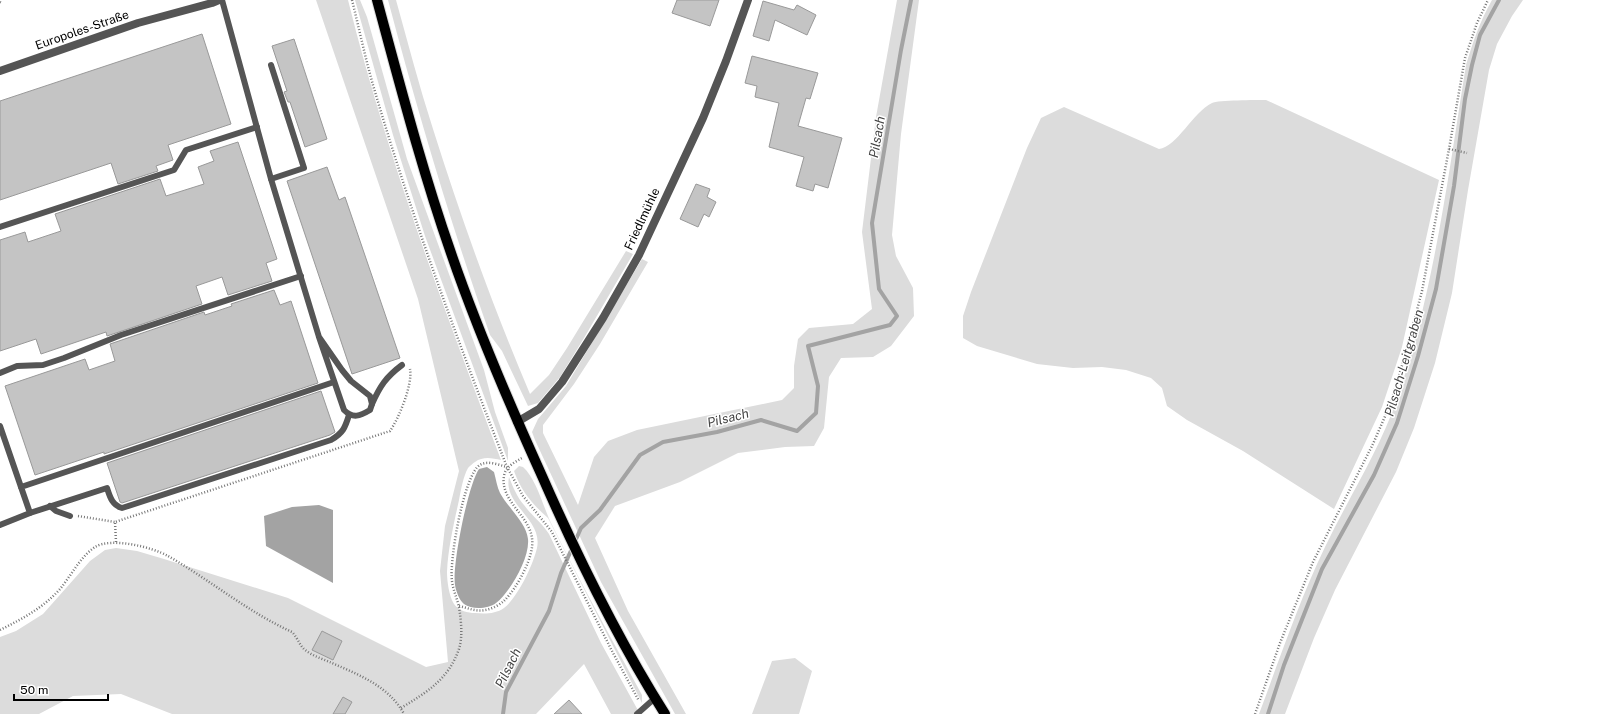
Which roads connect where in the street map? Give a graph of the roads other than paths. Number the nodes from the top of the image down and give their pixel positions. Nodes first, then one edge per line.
1 (220, 0) edge
2 (377, 0) edge
3 (748, 0) edge
4 (271, 65) dead end
5 (0, 71) edge
6 (257, 127) junction
7 (271, 179) junction
8 (0, 227) edge
9 (301, 276) junction
10 (319, 337) junction
11 (402, 365) dead end
12 (0, 373) edge
13 (334, 382) junction
14 (372, 404) junction
15 (349, 415) junction
16 (517, 422) junction
17 (0, 426) edge
18 (21, 487) junction
19 (50, 506) junction
20 (30, 513) junction
21 (70, 516) road end
22 (0, 525) edge
23 (655, 698) junction
24 (637, 714) edge
25 (665, 714) edge

1 - 5 street, Europoles-Straße
1 - 6 lane
2 - 16 main road
3 - 16 street, Friedlmühle
4 - 7 lane
6 - 7 lane
6 - 8 lane
7 - 9 lane
9 - 10 lane
9 - 12 lane
10 - 13 lane
10 - 14 lane
11 - 14 lane
13 - 15 lane
13 - 18 lane
14 - 15 lane
15 - 19 lane
16 - 23 main road
17 - 18 lane
18 - 20 lane
19 - 20 lane
19 - 21 lane
20 - 22 lane
23 - 24 lane
23 - 25 main road

